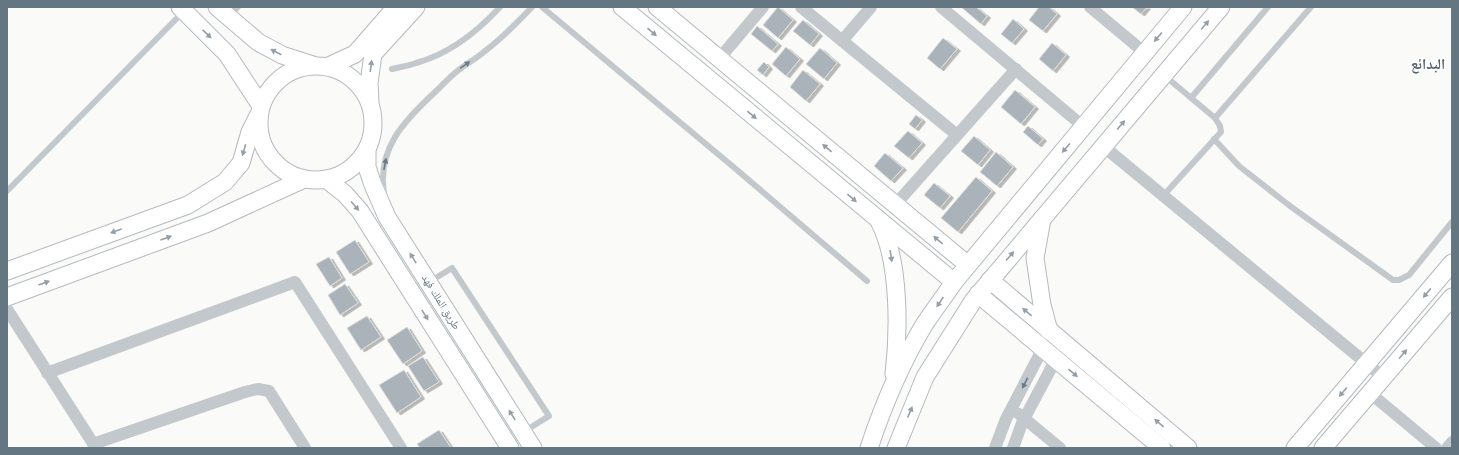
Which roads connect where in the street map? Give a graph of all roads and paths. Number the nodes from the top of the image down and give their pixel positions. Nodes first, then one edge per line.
1 (396, 7) edge
2 (416, 7) edge
3 (500, 7) edge
4 (532, 7) edge
5 (542, 7) edge
6 (622, 7) edge
7 (656, 7) edge
8 (763, 7) edge
9 (801, 7) edge
10 (871, 7) edge
11 (941, 7) edge
12 (1090, 7) edge
13 (1183, 7) edge
14 (1220, 7) edge
15 (1268, 7) edge
16 (1311, 7) edge
17 (182, 9) edge
18 (227, 10) edge
19 (842, 41) junction
20 (1145, 54) junction
21 (718, 59) junction
22 (321, 65) junction
23 (392, 69) dead end
24 (1016, 69) junction
25 (1163, 75) junction
26 (1191, 98) junction
27 (371, 105) junction
28 (260, 110) junction
29 (1215, 118) junction
30 (1084, 126) junction
31 (957, 135) junction
32 (1214, 139) junction
33 (1103, 146) junction
34 (367, 150) junction
35 (304, 179) junction
36 (326, 179) junction
37 (7, 192) edge
38 (1163, 196) junction
39 (895, 205) junction
40 (1042, 218) junction
41 (878, 220) junction
42 (390, 221) junction
43 (1452, 222) edge
44 (376, 236) junction
45 (1452, 263) edge
46 (968, 266) junction
47 (7, 272) edge
48 (990, 280) junction
49 (867, 281) dead end
50 (428, 282) junction
51 (954, 282) junction
52 (978, 294) junction
53 (7, 297) edge
54 (1452, 297) edge
55 (7, 309) edge
56 (1049, 331) junction
57 (1043, 348) junction
58 (1056, 359) junction
59 (1366, 364) junction
60 (47, 373) junction
61 (1383, 377) junction
62 (892, 388) junction
63 (1370, 393) junction
64 (1012, 409) junction
65 (1024, 419) junction
66 (523, 432) junction
67 (1452, 442) edge
68 (95, 446) edge
69 (305, 448) edge
70 (401, 448) edge
71 (510, 448) edge
72 (533, 448) edge
73 (870, 448) edge
74 (896, 448) edge
75 (995, 448) edge
76 (1013, 448) edge
77 (1060, 448) edge
78 (1162, 448) edge
79 (1188, 448) edge
80 (1295, 448) edge
81 (1323, 448) edge
82 (1436, 448) edge
83 (1447, 448) edge

1 - 22 street
27 -> 2 street
3 - 23 lane
42 -> 4 lane
5 - 49 lane
6 -> 41 street
7 - 21 street
8 - 21 street
9 - 19 street
10 - 19 street
11 - 24 street
12 - 20 street
13 -> 20 street
25 -> 14 street
15 - 26 lane
16 - 29 lane
17 -> 28 street
17 - 37 lane
22 -> 18 street
19 - 31 street
20 - 30 street
39 -> 21 street
22 - 27 street
22 - 28 street
24 - 30 street
24 - 31 street
25 - 26 lane
33 -> 25 street
26 - 29 lane
27 - 34 street
28 - 35 street
28 -> 47 street
29 - 32 lane
30 -> 46 street
31 - 39 street
32 - 38 lane
32 - 43 lane
33 - 38 street
33 - 40 street
34 - 36 street
34 - 42 street, طريق الملك فهد
35 - 36 street
53 -> 35 street
36 -> 44 street, طريق الملك فهد
38 - 59 street
46 -> 39 street
48 -> 40 street
40 - 56 street
41 - 51 street
41 -> 62 street
42 - 44 street
50 -> 42 street, طريق الملك فهد
44 -> 71 street, طريق الملك فهد
45 -> 59 street
46 - 51 street
48 - 52 street
56 -> 48 street
66 -> 50 street, طريق الملك فهد
50 - 66 lane
51 -> 62 street
52 - 57 street
74 -> 52 street
61 -> 54 street
55 - 60 street
79 -> 56 street
57 - 58 street
57 -> 64 street
58 - 65 street
58 -> 78 street
59 - 61 street
59 -> 80 street
60 - 68 street
60 - 70 street
61 - 63 street
62 - 73 street
63 - 81 street
63 - 82 street
64 - 65 street
64 - 75 street
65 - 76 street
65 - 77 street
66 - 72 street, طريق الملك فهد
67 - 83 street
68 - 69 street

